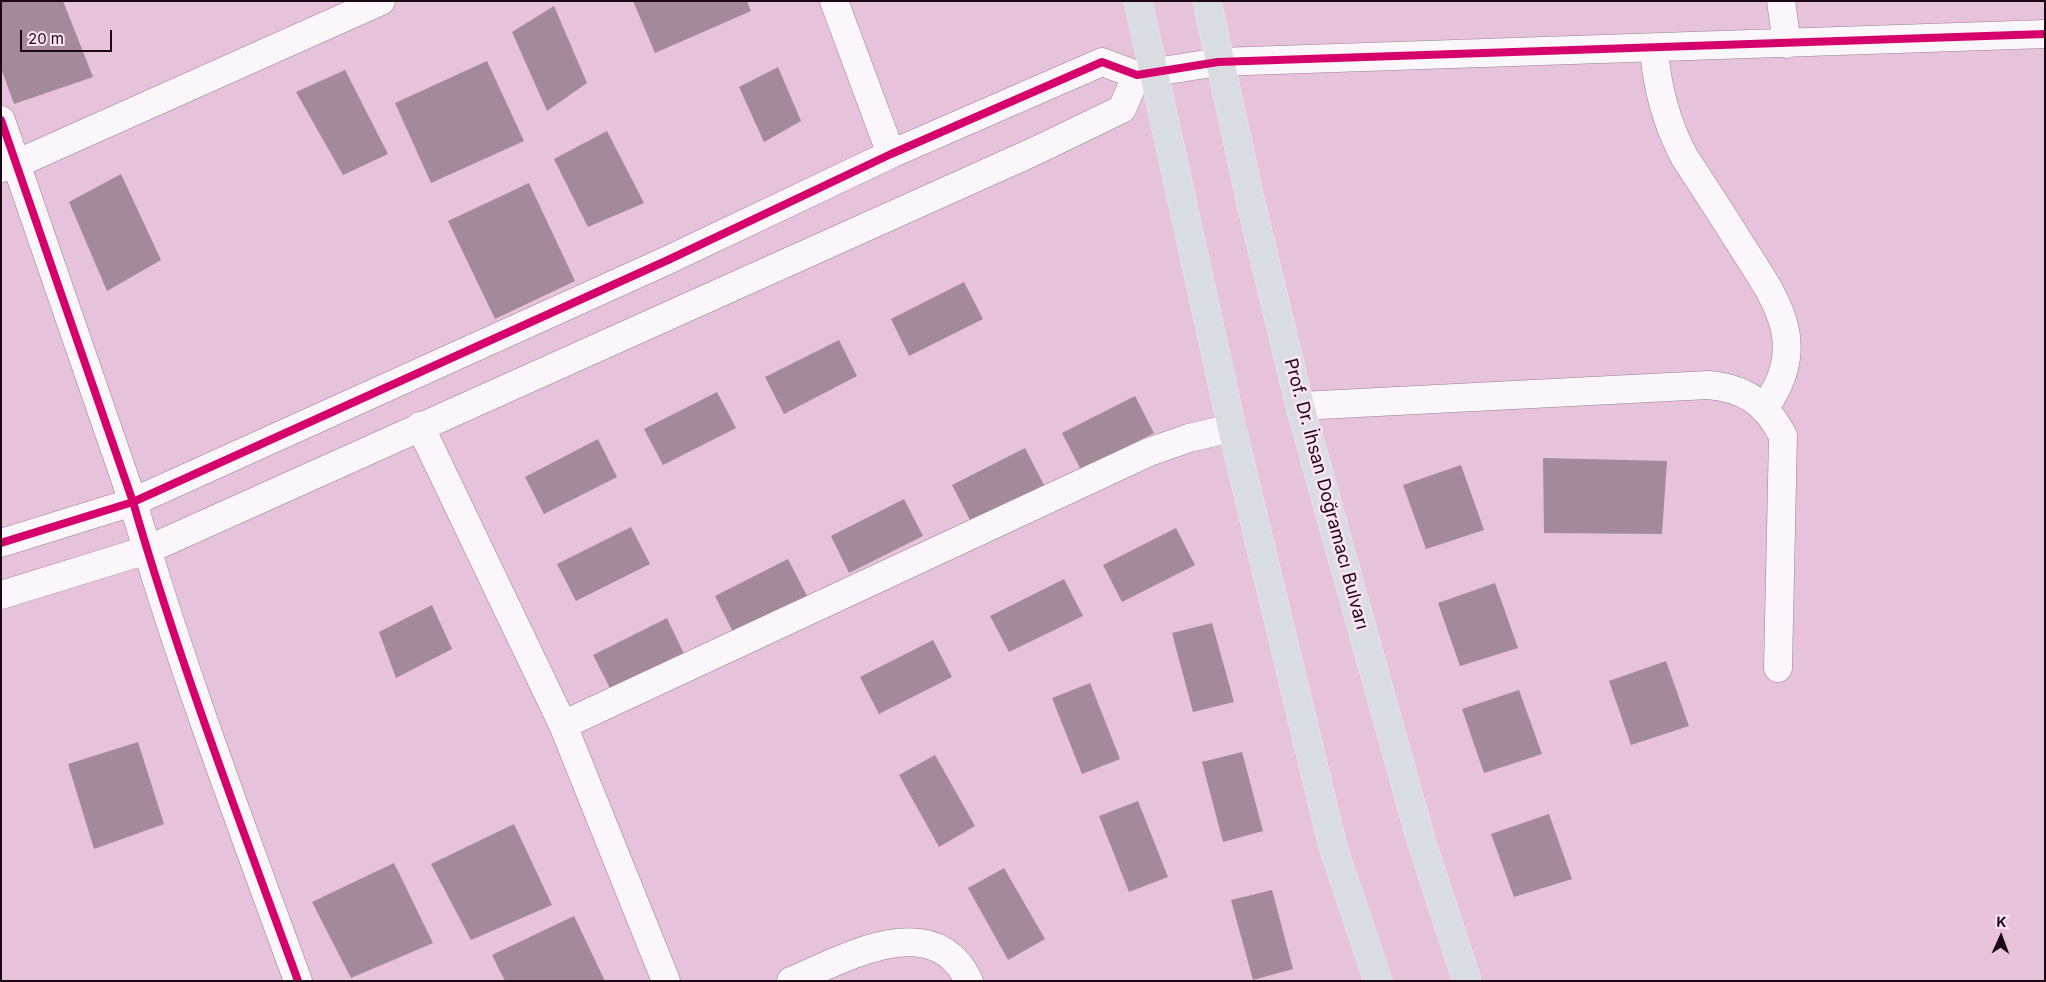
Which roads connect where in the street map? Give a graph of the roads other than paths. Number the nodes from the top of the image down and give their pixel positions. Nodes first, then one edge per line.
1 (381, 1) edge
2 (834, 1) edge
3 (1138, 1) edge
4 (1207, 1) edge
5 (1781, 1) edge
6 (2045, 34) edge
7 (1787, 44) junction
8 (1654, 49) junction
9 (1218, 62) junction
10 (1145, 73) junction
11 (1, 120) edge
12 (891, 154) junction
13 (8, 166) edge
14 (1300, 406) junction
15 (1765, 407) junction
16 (420, 426) junction
17 (1232, 428) junction
18 (133, 502) junction
19 (1, 543) edge
20 (147, 550) junction
21 (1, 595) edge
22 (1778, 668) dead end
23 (563, 725) junction
24 (298, 981) edge
25 (666, 981) edge
26 (791, 981) edge
27 (969, 981) edge
28 (1378, 981) edge
29 (1467, 981) edge

1 - 13 street
2 - 12 street
3 - 10 main road
4 - 9 main road, Prof. Dr. İhsan Doğramacı Bulvarı
5 - 7 street
6 - 7 street
7 - 8 street
8 - 9 street
8 - 15 street
9 - 10 street
9 - 14 main road, Prof. Dr. İhsan Doğramacı Bulvarı
10 - 12 street
10 - 16 street
10 - 17 main road
11 - 13 street
12 - 18 street
13 - 18 street
14 - 15 street
14 - 29 main road, Prof. Dr. İhsan Doğramacı Bulvarı
15 - 22 street
16 - 20 street
16 - 23 street
17 - 23 street
17 - 28 main road
18 - 19 street
18 - 20 street
20 - 21 street
20 - 24 street
23 - 25 street
26 - 27 street

